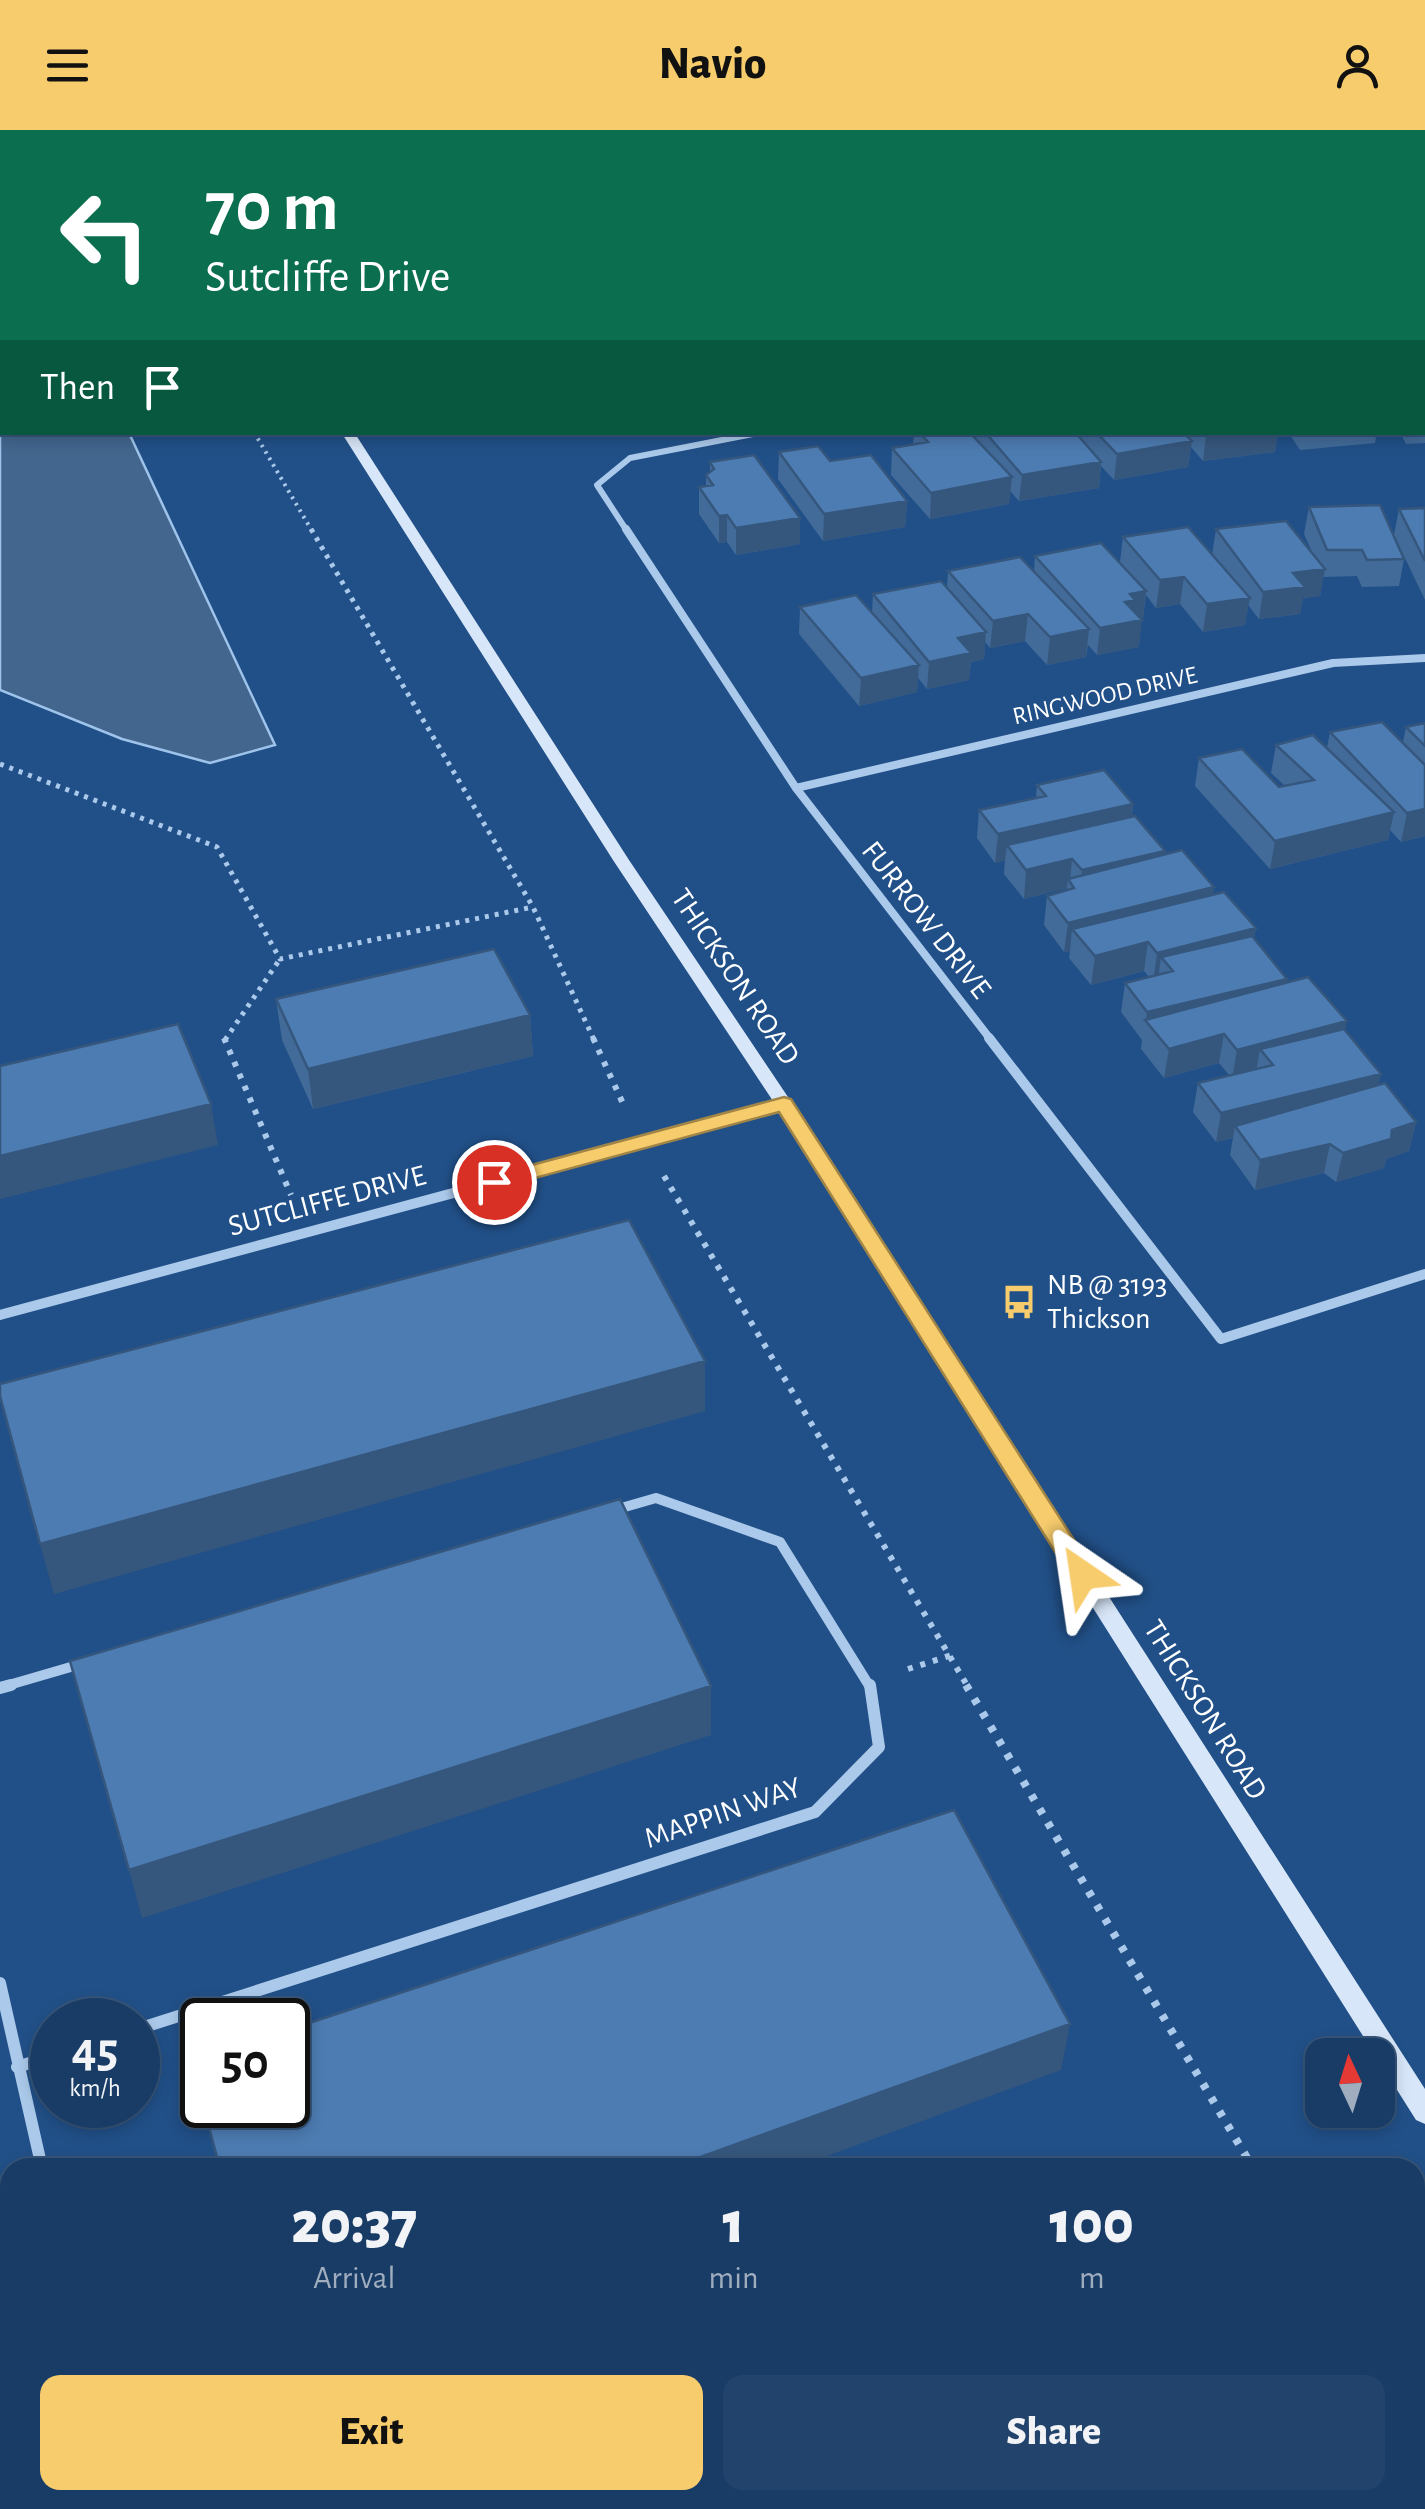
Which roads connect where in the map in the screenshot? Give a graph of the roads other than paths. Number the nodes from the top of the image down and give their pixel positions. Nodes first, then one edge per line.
1 (349, 435) edge
2 (748, 435) edge
3 (1425, 658) edge
4 (796, 788) junction
5 (784, 1104) junction
6 (1425, 1274) edge
7 (0, 1316) edge
8 (600, 1514) edge
9 (94, 1660) edge
10 (0, 1688) edge
11 (0, 1983) edge
12 (160, 2022) edge
13 (30, 2063) edge
14 (17, 2067) junction
15 (1425, 2112) edge
16 (40, 2158) edge

1 - 5 main road, THICKSON ROAD
2 - 4 street, FURROW DRIVE
3 - 4 street, RINGWOOD DRIVE
4 - 6 street, FURROW DRIVE
5 - 7 street, SUTCLIFFE DRIVE
5 - 15 main road, THICKSON ROAD
8 - 12 street, MAPPIN WAY
9 - 10 street
11 - 14 street
13 - 14 street
14 - 16 street

